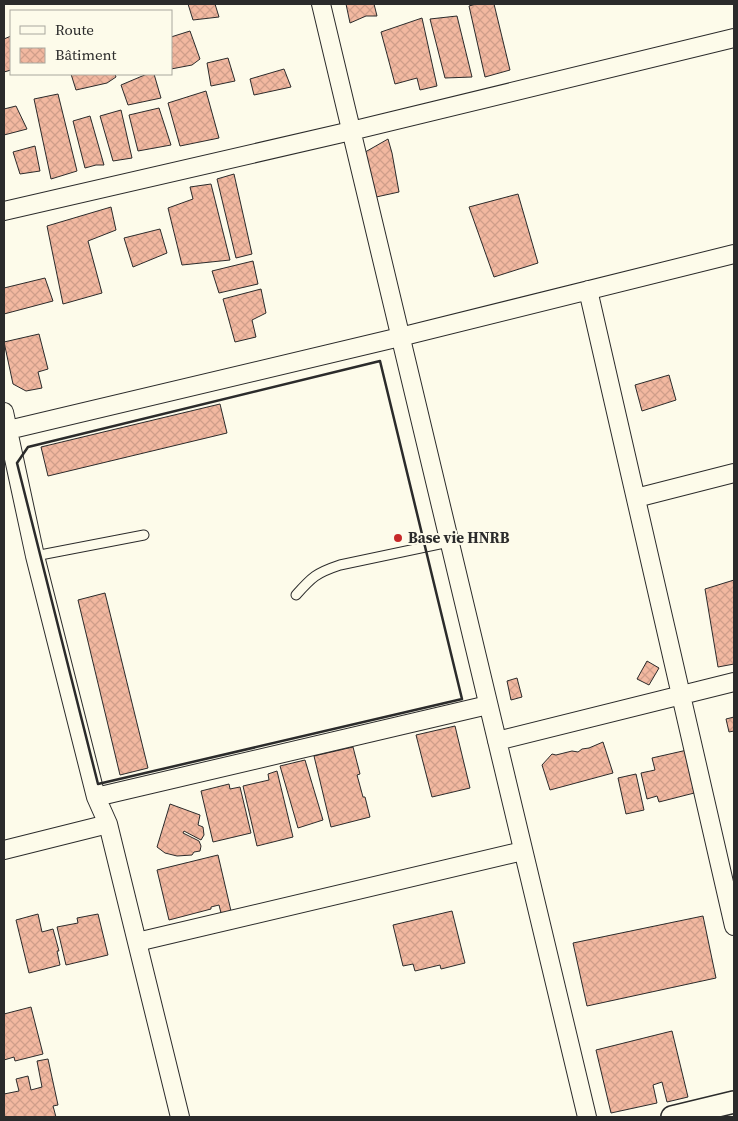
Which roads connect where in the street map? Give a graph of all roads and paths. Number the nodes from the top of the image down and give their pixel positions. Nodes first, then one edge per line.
1 (321, 4) edge
2 (734, 38) edge
3 (351, 130) junction
4 (4, 212) edge
5 (734, 254) edge
6 (588, 290) junction
7 (400, 337) junction
8 (4, 412) edge
9 (6, 431) edge
10 (734, 473) edge
11 (636, 498) junction
12 (144, 535) dead end
13 (449, 542) junction
14 (35, 556) junction
15 (296, 595) dead end
16 (734, 682) edge
17 (681, 695) junction
18 (488, 705) junction
19 (497, 741) junction
20 (96, 797) junction
21 (108, 824) junction
22 (4, 850) edge
23 (523, 851) junction
24 (731, 897) edge
25 (734, 926) edge
26 (137, 942) junction
27 (734, 1102) edge
28 (180, 1117) edge
29 (587, 1117) edge
30 (672, 1117) edge

1 - 3 street
2 - 3 street
3 - 4 street
3 - 7 street
5 - 6 street
6 - 7 street
6 - 11 street
7 - 9 street
7 - 13 street
8 - 9 street
9 - 14 street
10 - 11 street
11 - 17 street
12 - 14 lane
13 - 15 lane
13 - 18 street
14 - 20 street
16 - 17 street
17 - 19 street
17 - 24 street
18 - 19 street
18 - 20 street
19 - 23 street
20 - 21 street
21 - 22 street
21 - 26 street
23 - 26 street
23 - 29 street
24 - 25 street
26 - 28 street
27 - 30 street

